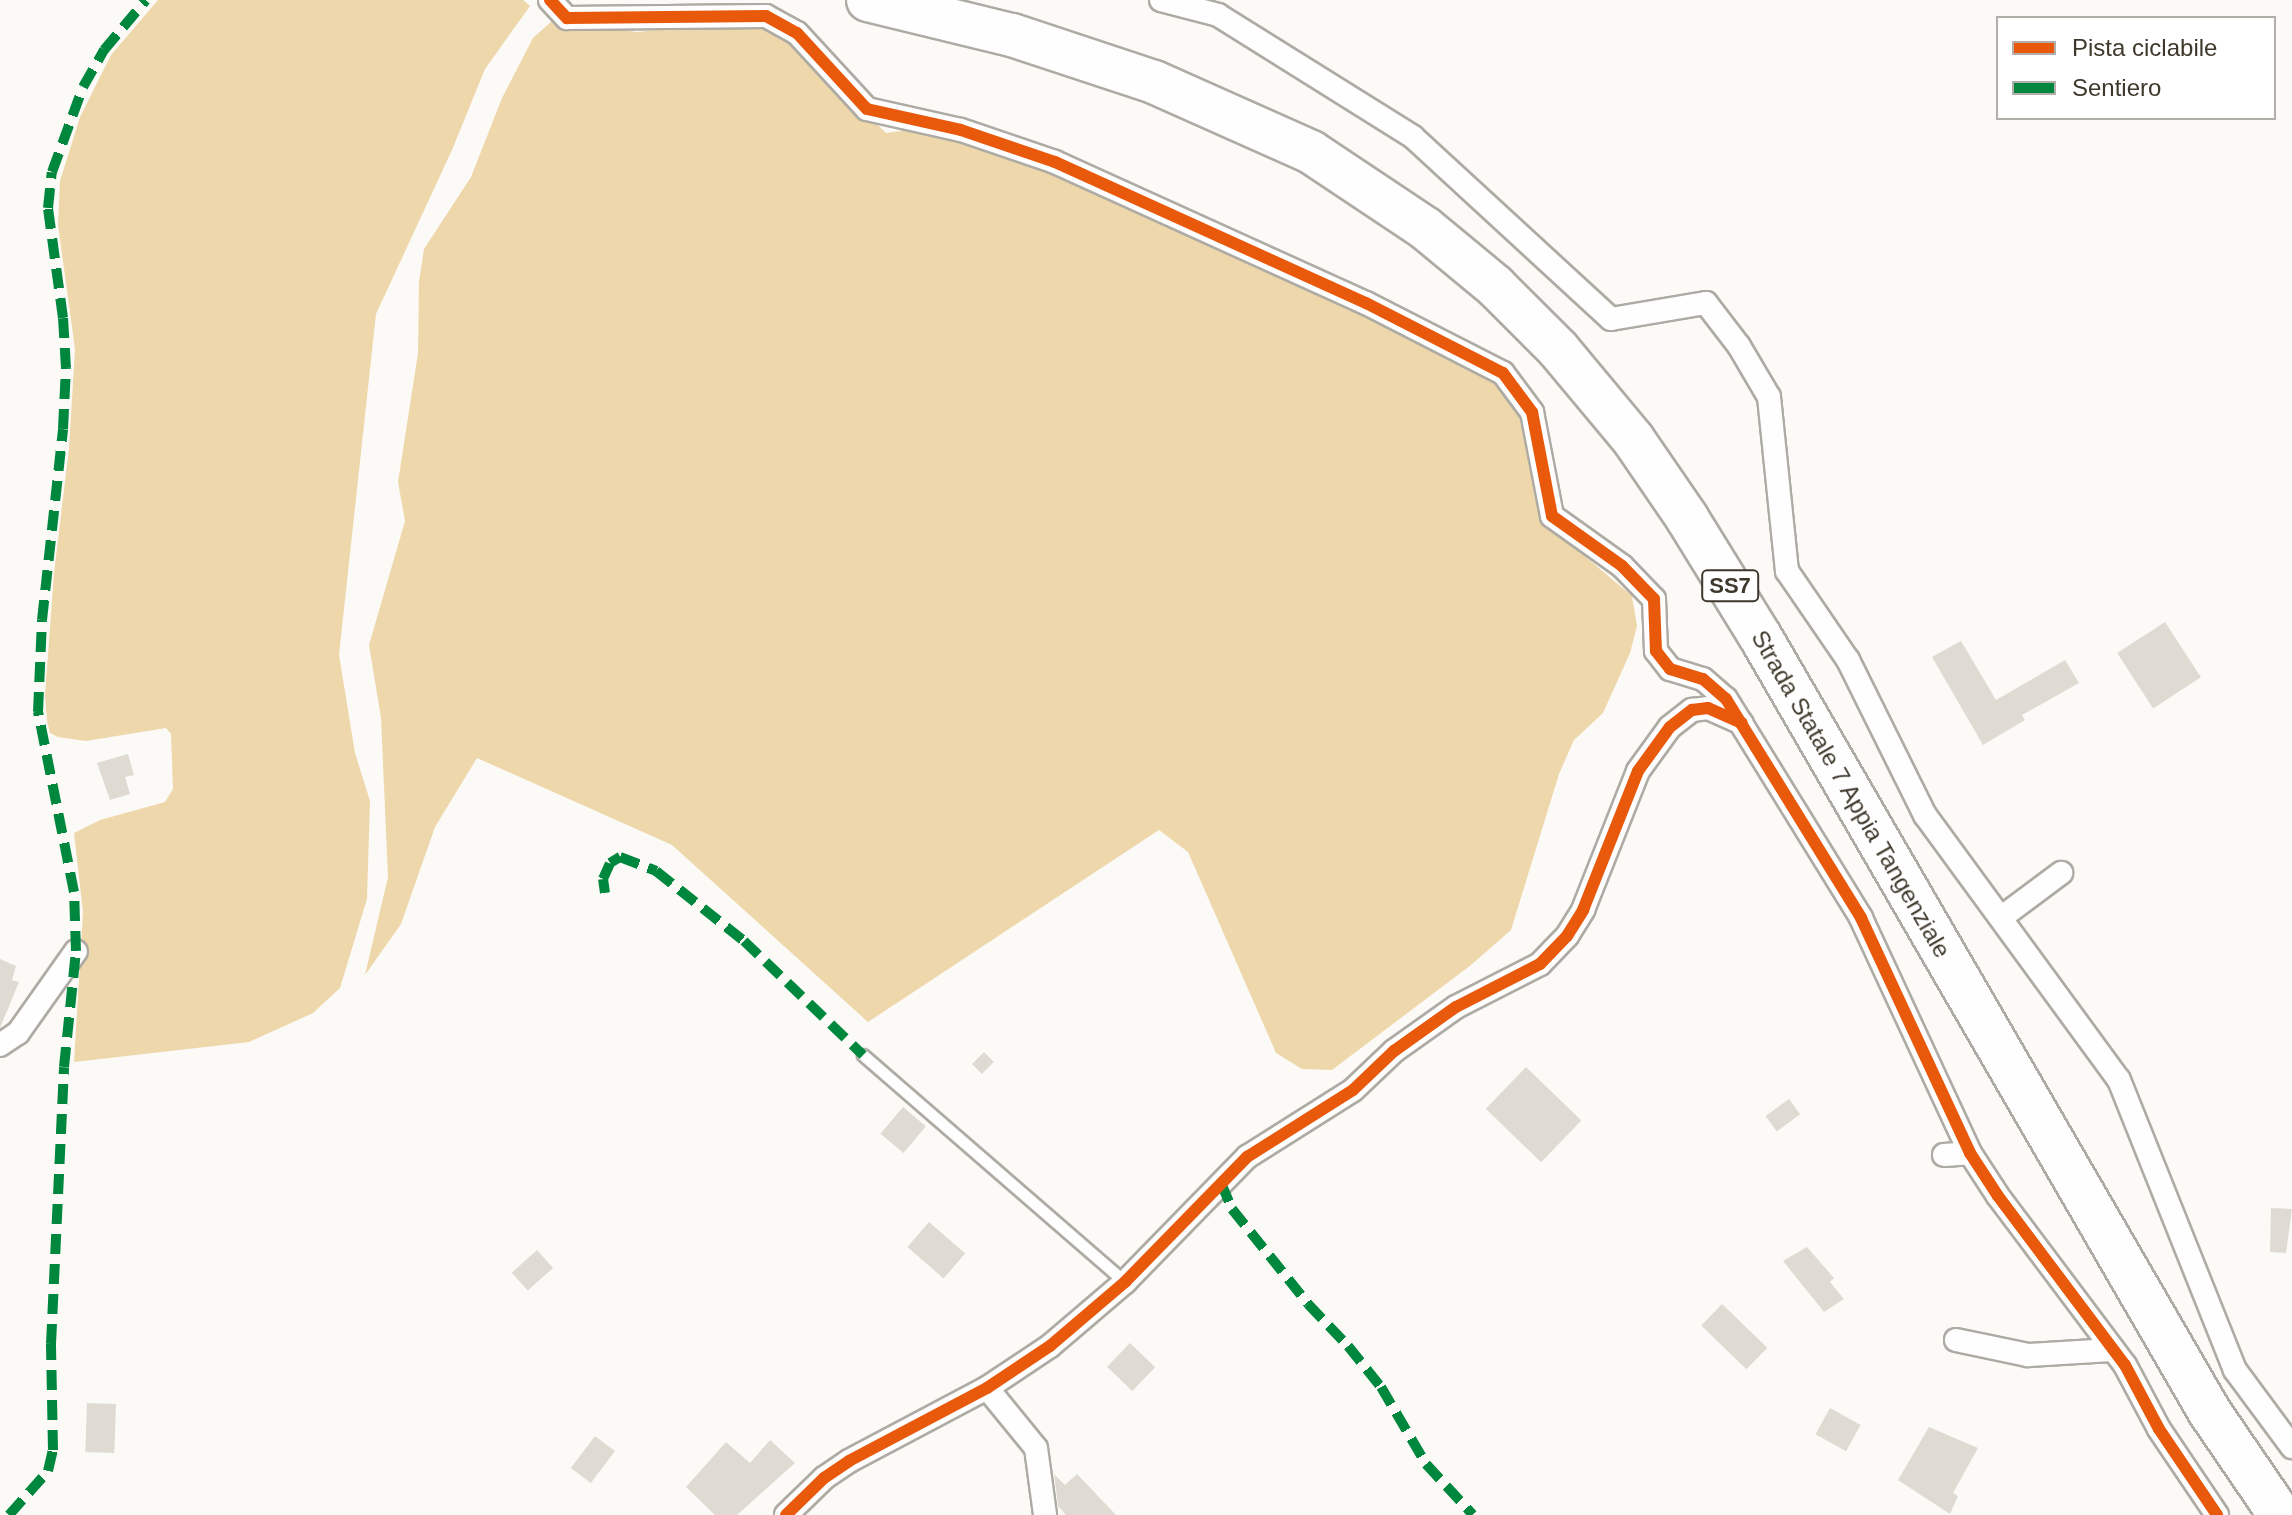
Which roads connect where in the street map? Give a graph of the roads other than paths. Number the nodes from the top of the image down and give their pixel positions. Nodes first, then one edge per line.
1 (550, 0) edge
2 (868, 0) edge
3 (1161, 0) edge
4 (1742, 723) junction
5 (2061, 873) dead end
6 (2002, 917) junction
7 (76, 951) dead end
8 (0, 1045) edge
9 (863, 1055) dead end
10 (1970, 1153) junction
11 (1944, 1155) dead end
12 (1125, 1282) junction
13 (1956, 1340) dead end
14 (2113, 1350) junction
15 (987, 1388) junction
16 (2292, 1447) edge
17 (786, 1515) edge
18 (1045, 1515) edge
19 (2217, 1515) edge
20 (2280, 1515) edge

1 - 4 street
2 - 20 highway, Strada Statale 7 Appia Tangenziale / SS7
3 - 6 street
4 - 10 street
4 - 12 street
5 - 6 street
6 - 16 street
7 - 8 street
9 - 12 lane
10 - 11 street
10 - 14 street
12 - 15 street
13 - 14 street
14 - 19 street
15 - 17 street
15 - 18 street

